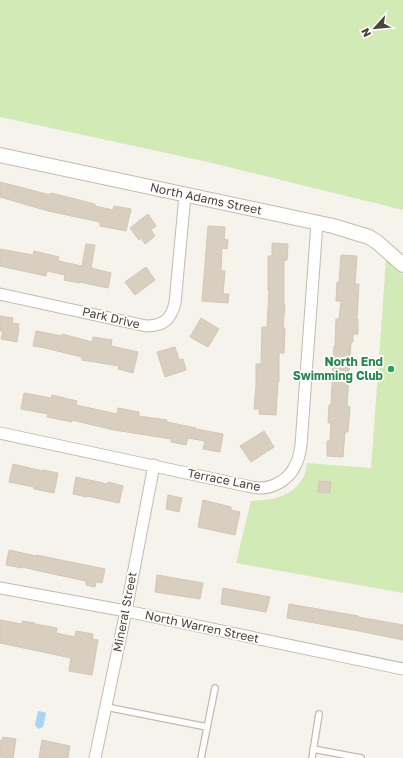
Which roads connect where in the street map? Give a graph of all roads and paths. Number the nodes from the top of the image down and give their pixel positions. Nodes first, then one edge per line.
1 (0, 155) edge
2 (185, 195) junction
3 (317, 223) junction
4 (403, 265) edge
5 (0, 294) edge
6 (0, 433) edge
7 (154, 465) junction
8 (0, 588) edge
9 (126, 611) junction
10 (403, 669) edge
11 (215, 688) dead end
12 (106, 707) junction
13 (320, 714) dead end
14 (207, 727) junction
15 (313, 749) junction
16 (95, 758) edge
17 (201, 758) edge
18 (312, 758) edge
19 (361, 758) edge

1 - 2 street, North Adams Street
2 - 3 street, North Adams Street
2 - 5 street, Park Drive
3 - 4 street, North Adams Street
3 - 7 street, Terrace Lane
6 - 7 street, Terrace Lane
7 - 9 street, Mineral Street
8 - 9 street, North Warren Street
9 - 10 street, North Warren Street
9 - 12 street, Mineral Street
11 - 14 lane
12 - 14 lane
12 - 16 street, Mineral Street
13 - 15 lane
14 - 17 lane
15 - 18 lane
15 - 19 lane

